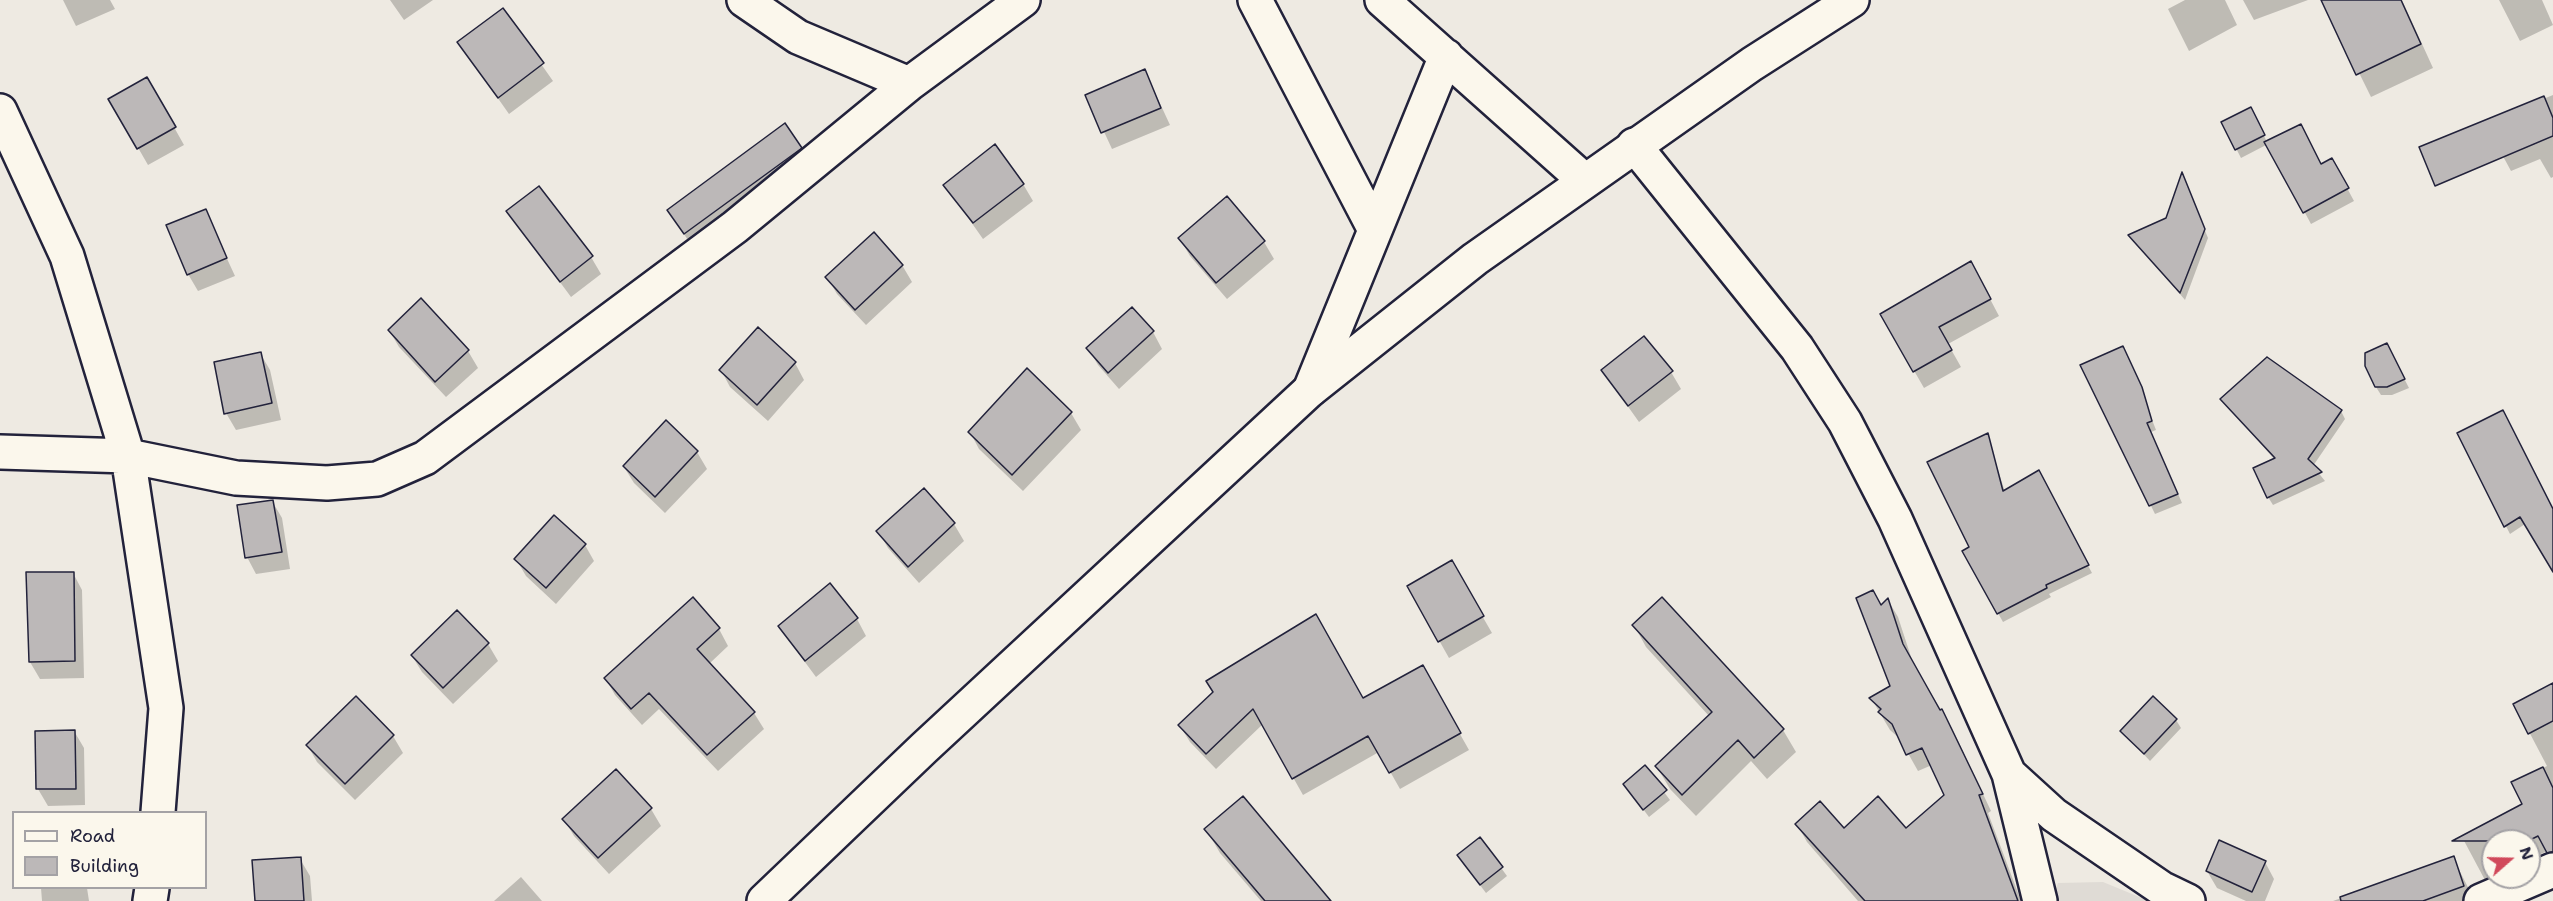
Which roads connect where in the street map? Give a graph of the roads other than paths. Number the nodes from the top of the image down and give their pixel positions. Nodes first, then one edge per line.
1 (744, 0) edge
2 (1023, 0) edge
3 (1255, 0) edge
4 (1382, 0) edge
5 (1852, 0) edge
6 (1446, 56) junction
7 (909, 84) junction
8 (0, 111) edge
9 (1634, 145) junction
10 (1584, 180) junction
11 (1374, 228) junction
12 (1310, 390) junction
13 (0, 452) edge
14 (128, 456) junction
15 (2009, 774) junction
16 (158, 811) edge
17 (2553, 870) edge
18 (764, 901) edge
19 (2040, 901) edge
20 (2188, 901) edge
21 (2481, 901) edge

1 - 7 street
2 - 7 street
3 - 11 street
4 - 6 street
5 - 9 street
6 - 10 street
6 - 11 street
7 - 14 street
8 - 14 street
9 - 10 street
9 - 15 street
10 - 12 street
11 - 12 street
12 - 18 street
13 - 14 street
14 - 16 street
15 - 19 street
15 - 20 street
17 - 21 street

